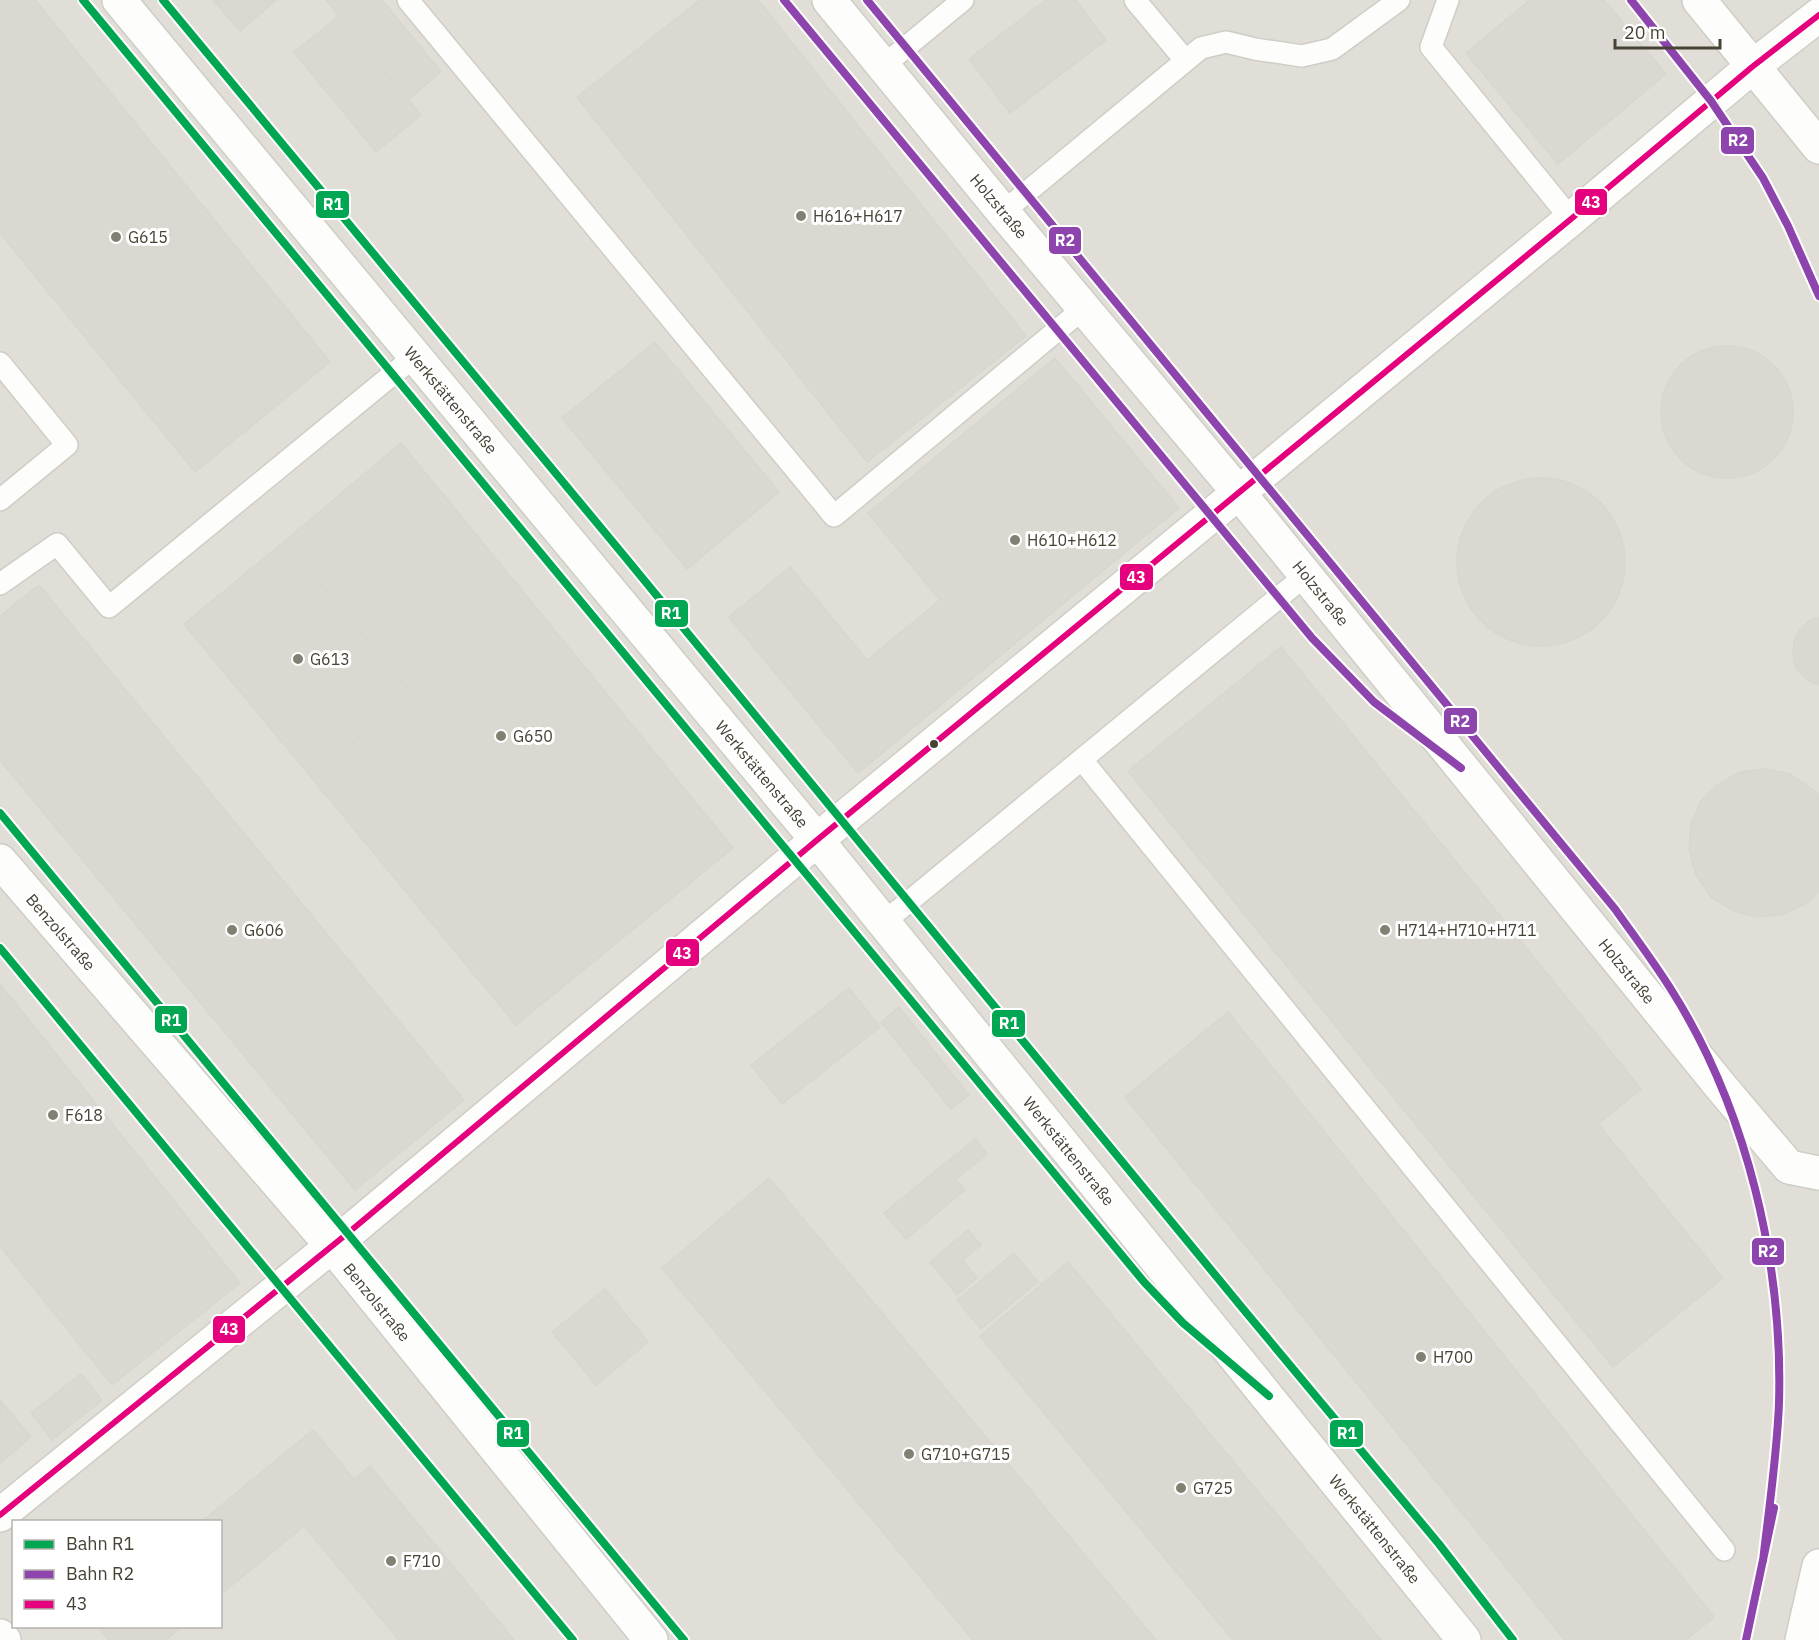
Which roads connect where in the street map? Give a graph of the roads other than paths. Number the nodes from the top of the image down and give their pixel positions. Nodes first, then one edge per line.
1 (118, 0) edge
2 (408, 0) edge
3 (829, 0) edge
4 (963, 0) edge
5 (1135, 0) edge
6 (1399, 0) edge
7 (1448, 0) edge
8 (1699, 0) edge
9 (1819, 15) edge
10 (1185, 60) junction
11 (883, 66) junction
12 (1752, 67) junction
13 (1819, 147) edge
14 (1003, 212) junction
15 (1571, 219) junction
16 (1084, 308) junction
17 (415, 356) junction
18 (0, 363) edge
19 (1239, 493) junction
20 (0, 500) edge
21 (1306, 575) junction
22 (0, 584) edge
23 (1082, 760) junction
24 (817, 840) junction
25 (0, 861) edge
26 (884, 922) junction
27 (1819, 1173) edge
28 (332, 1246) junction
29 (0, 1515) edge
30 (1724, 1551) dead end
31 (1819, 1566) edge
32 (0, 1636) edge
33 (4, 1640) edge
34 (651, 1640) edge
35 (1464, 1640) edge
36 (1802, 1640) edge

1 - 17 street, Werkstättenstraße
2 - 16 lane
3 - 11 street, Holzstraße
4 - 11 lane
5 - 10 lane
6 - 10 lane
7 - 15 lane
8 - 12 street
9 - 12 street
10 - 14 lane
11 - 14 street, Holzstraße
12 - 13 street
12 - 15 street
14 - 16 street, Holzstraße
15 - 19 street
16 - 19 street, Holzstraße
17 - 22 lane
17 - 24 street, Werkstättenstraße
18 - 20 lane
19 - 21 street, Holzstraße
19 - 24 street
21 - 23 lane
21 - 27 street, Holzstraße
23 - 26 lane
23 - 30 lane
24 - 26 street, Werkstättenstraße
24 - 28 street
25 - 28 street, Benzolstraße
26 - 35 street, Werkstättenstraße
28 - 29 street
28 - 34 street, Benzolstraße
31 - 36 street
32 - 33 street

